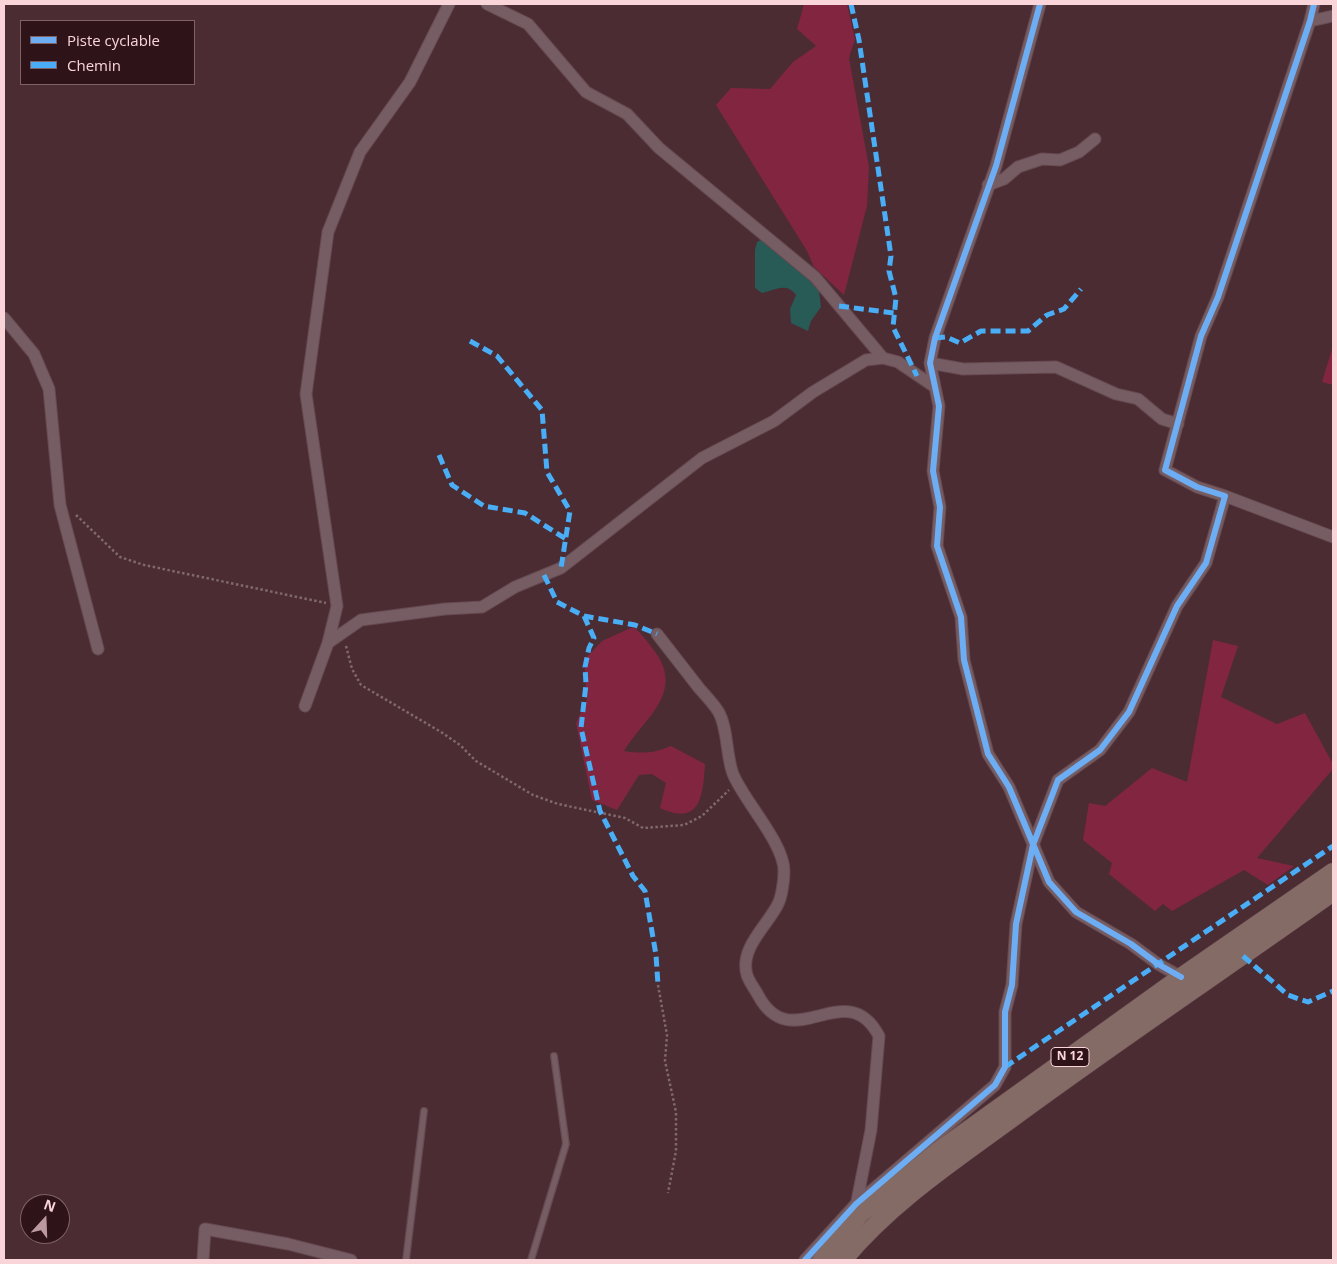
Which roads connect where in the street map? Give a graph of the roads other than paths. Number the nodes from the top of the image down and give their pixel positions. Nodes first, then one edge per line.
1 (449, 4) edge
2 (487, 4) edge
3 (1040, 4) edge
4 (1314, 4) edge
5 (1333, 16) edge
6 (1310, 21) junction
7 (1095, 139) dead end
8 (988, 185) junction
9 (4, 318) edge
10 (883, 358) junction
11 (930, 363) junction
12 (935, 387) junction
13 (1178, 424) junction
14 (1226, 496) junction
15 (1333, 537) edge
16 (657, 634) dead end
17 (328, 643) junction
18 (98, 649) dead end
19 (305, 706) dead end
20 (1033, 844) junction
21 (1333, 872) edge
22 (1333, 892) edge
23 (1181, 977) junction
24 (554, 1056) dead end
25 (424, 1111) dead end
26 (858, 1209) junction
27 (202, 1260) edge
28 (351, 1260) edge
29 (406, 1260) edge
30 (531, 1260) edge
31 (805, 1260) edge
32 (822, 1260) edge
33 (843, 1260) edge

1 - 17 street
2 - 10 street
3 - 8 street
4 - 6 street
5 - 6 street
6 - 13 street
7 - 8 street
8 - 11 street
9 - 18 street
10 - 12 street
10 - 17 street
11 - 12 street
11 - 13 street
12 - 20 street
13 - 14 street
14 - 15 street
14 - 20 street
16 - 26 street
17 - 19 street
20 - 23 street
20 - 26 street
21 - 23 main road, N 12
22 - 33 main road, N 12
23 - 26 main road, N 12
24 - 30 lane
25 - 29 lane
26 - 31 street
26 - 32 main road, N 12
27 - 28 street

